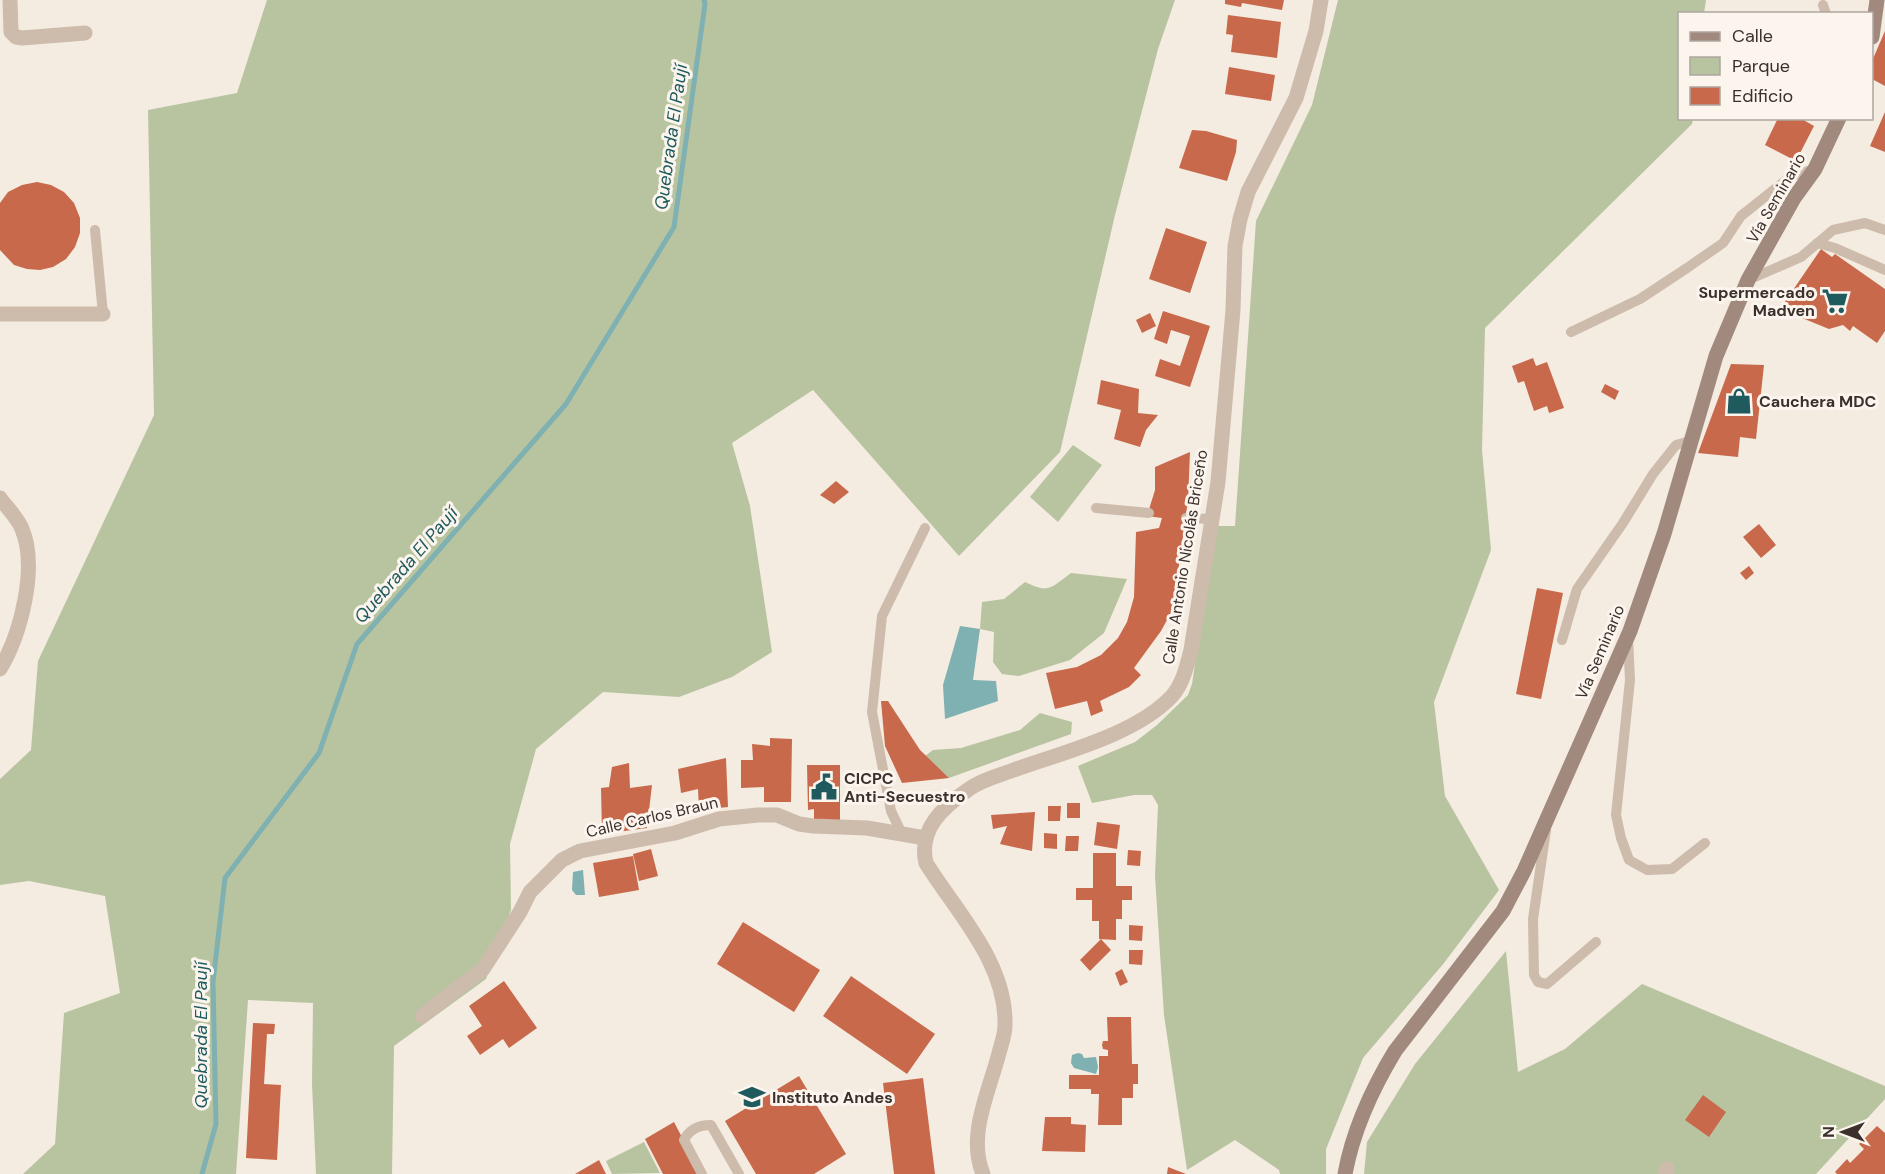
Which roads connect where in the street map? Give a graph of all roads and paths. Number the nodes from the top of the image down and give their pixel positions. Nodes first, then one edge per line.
1 (10, 0) edge
2 (1321, 0) edge
3 (1877, 0) edge
4 (1873, 30) edge
5 (85, 33) dead end
6 (1836, 120) edge
7 (1815, 169) junction
8 (95, 230) dead end
9 (1885, 230) edge
10 (1817, 243) junction
11 (1885, 270) edge
12 (1748, 280) junction
13 (0, 314) edge
14 (103, 315) joint
15 (1571, 332) dead end
16 (1690, 441) junction
17 (0, 498) edge
18 (1096, 508) dead end
19 (1149, 513) dead end
20 (1186, 518) dead end
21 (1212, 519) junction
22 (925, 528) dead end
23 (1628, 636) junction
24 (1562, 640) dead end
25 (0, 669) edge
26 (1548, 813) junction
27 (902, 834) junction
28 (925, 838) junction
29 (1705, 843) dead end
30 (1596, 942) dead end
31 (422, 1016) dead end
32 (702, 1174) edge
33 (739, 1174) edge
34 (983, 1174) edge
35 (1345, 1174) edge

1 - 5 street
2 - 21 street, Calle Antonio Nicolás Briceño
3 - 4 main road
6 - 7 main road, Vía Seminario
7 - 12 main road, Vía Seminario
7 - 15 lane
8 - 14 lane
9 - 10 lane
10 - 11 lane
10 - 12 lane
12 - 16 main road, Vía Seminario
13 - 14 street
16 - 23 main road, Vía Seminario
16 - 24 lane
17 - 25 street
18 - 19 lane
20 - 21 lane
21 - 28 street, Calle Antonio Nicolás Briceño
22 - 27 lane
23 - 26 main road, Vía Seminario
23 - 29 lane
26 - 30 lane
26 - 35 main road, Vía Seminario
27 - 28 street, Calle Carlos Braun
27 - 31 street, Calle Carlos Braun
28 - 34 street
32 - 33 lane

